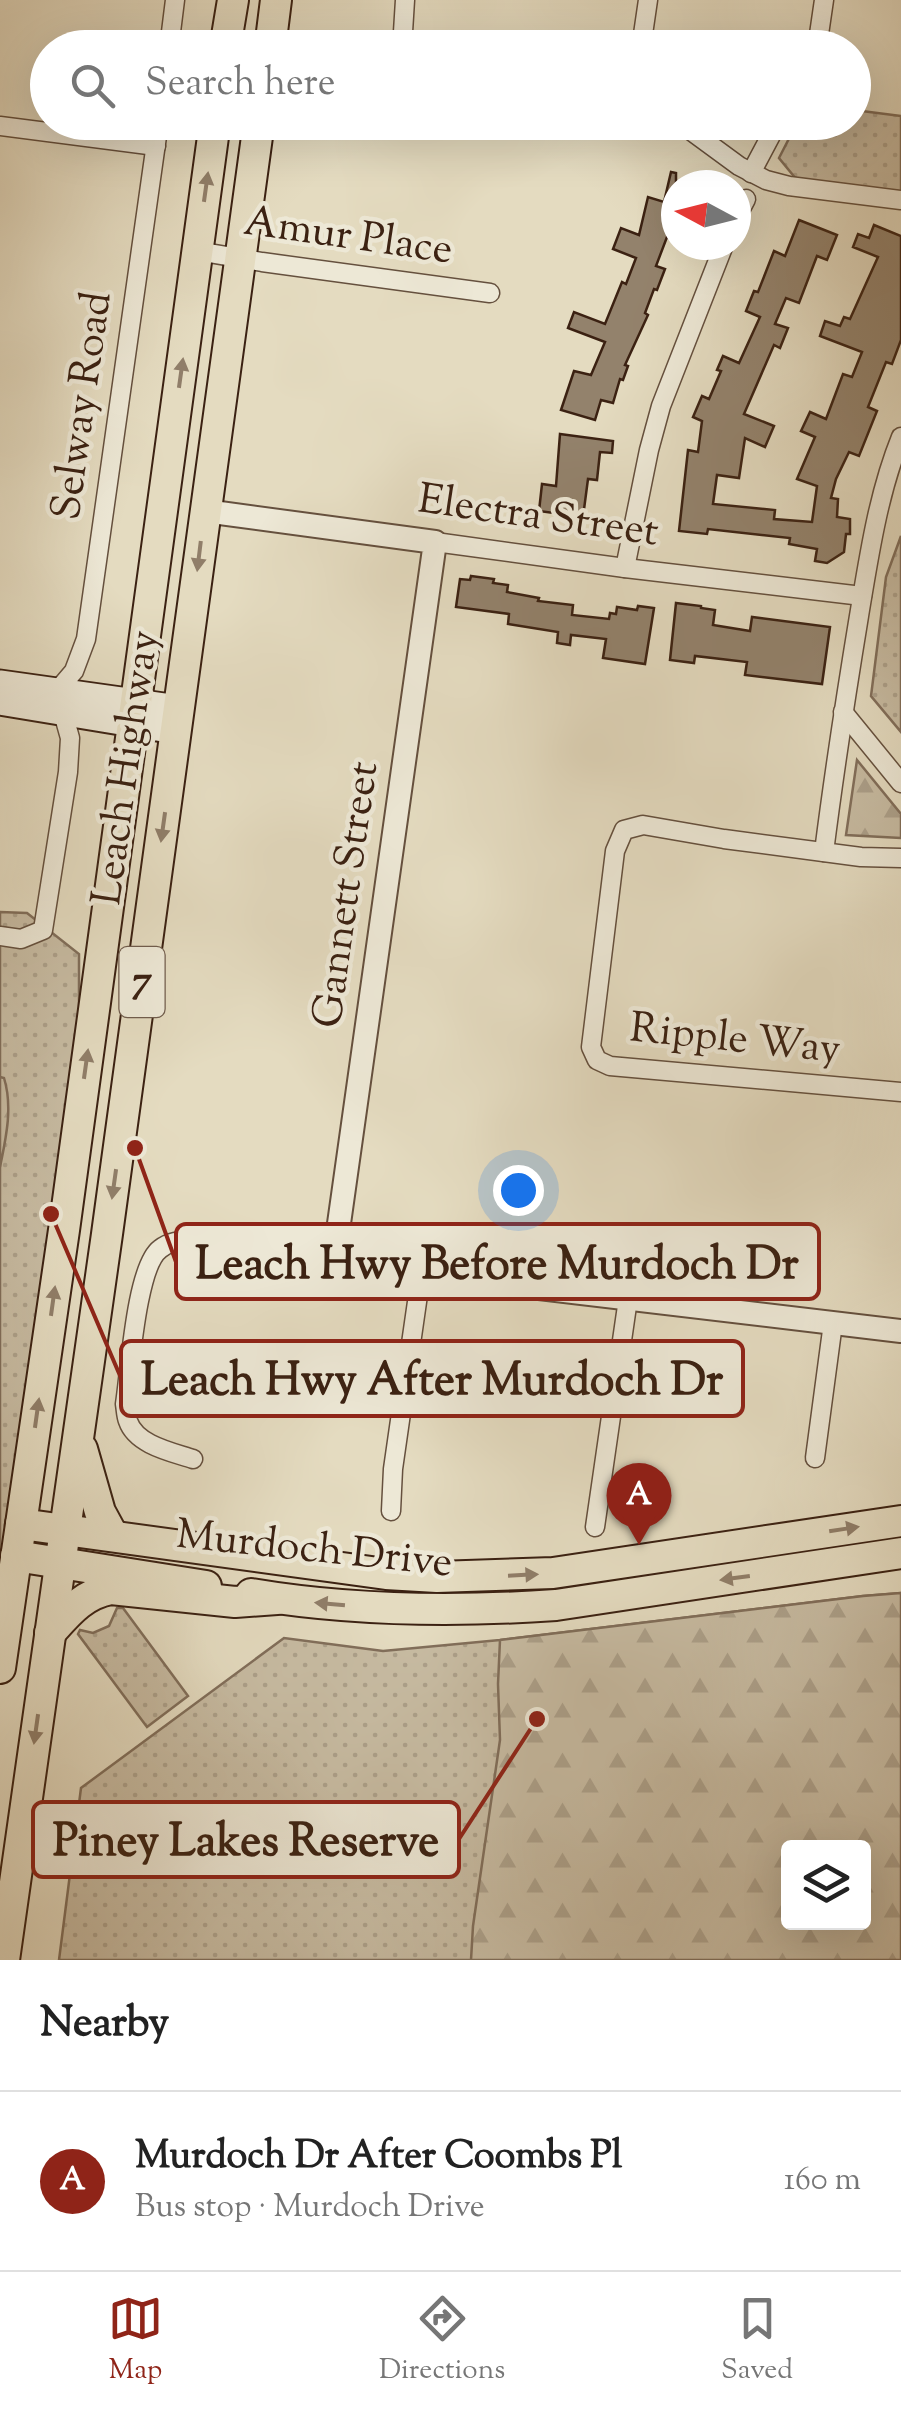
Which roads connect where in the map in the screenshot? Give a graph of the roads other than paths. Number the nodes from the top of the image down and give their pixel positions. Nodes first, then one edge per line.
1 (175, 0) edge
2 (233, 0) edge
3 (276, 0) edge
4 (405, 0) edge
5 (648, 0) edge
6 (824, 0) edge
7 (171, 30) edge
8 (229, 30) edge
9 (272, 30) edge
10 (403, 30) edge
11 (643, 30) edge
12 (820, 30) edge
13 (0, 126) edge
14 (30, 130) edge
15 (109, 140) edge
16 (157, 140) edge
17 (212, 140) edge
18 (257, 140) edge
19 (705, 140) edge
20 (769, 140) edge
21 (156, 146) junction
22 (752, 172) junction
23 (901, 200) edge
24 (197, 251) junction
25 (240, 259) junction
26 (718, 260) edge
27 (490, 293) dead end
28 (901, 437) edge
29 (205, 511) junction
30 (435, 542) junction
31 (624, 568) junction
32 (862, 596) junction
33 (0, 683) edge
34 (0, 702) edge
35 (60, 702) junction
36 (843, 712) junction
37 (135, 713) junction
38 (177, 719) junction
39 (901, 782) edge
40 (824, 852) junction
41 (901, 858) edge
42 (0, 936) edge
43 (901, 1092) edge
44 (64, 1230) junction
45 (108, 1234) junction
46 (334, 1259) junction
47 (422, 1274) junction
48 (628, 1299) junction
49 (834, 1323) junction
50 (901, 1331) edge
51 (78, 1436) junction
52 (815, 1458) dead end
53 (194, 1460) dead end
54 (391, 1511) dead end
55 (901, 1520) edge
56 (21, 1524) junction
57 (595, 1527) dead end
58 (64, 1530) junction
59 (113, 1536) junction
60 (901, 1553) edge
61 (16, 1556) junction
62 (60, 1563) junction
63 (277, 1598) junction
64 (50, 1633) junction
65 (0, 1668) edge
66 (4, 1960) edge

1 - 7 street
2 - 8 main road
3 - 9 main road
4 - 10 street
5 - 11 street
6 - 12 street
13 - 14 street
15 - 21 street
16 - 21 street, Selway Road
24 -> 17 main road, Leach Highway / 7
18 - 25 main road, Leach Highway / 7
19 - 22 street
20 - 22 street
21 - 35 street, Selway Road
22 - 23 street
24 - 25 street, Amur Place
37 -> 24 main road, Leach Highway / 7
25 - 27 street, Amur Place
25 - 29 main road, Leach Highway / 7
26 - 31 street
28 - 32 street
29 - 30 street, Electra Street
29 -> 38 main road, Leach Highway / 7
30 - 31 street, Electra Street
30 - 46 street, Gannett Street
31 - 32 street, Electra Street
32 - 36 street
33 - 35 main road
34 - 35 main road
35 - 37 main road
35 - 42 street
36 - 39 street
36 - 40 street
37 - 38 main road
44 -> 37 main road, Leach Highway / 7
38 -> 45 main road, Leach Highway / 7
40 - 41 street, Ripple Way
40 - 43 street, Ripple Way
44 - 45 main road
56 -> 44 main road, Leach Highway / 7
45 - 51 main road, Leach Highway / 7
46 - 47 street
46 - 53 street
47 - 48 street
47 - 54 street
48 - 49 street
48 - 57 street
49 - 50 street
49 - 52 street
51 - 58 main road, Leach Highway / 7
51 - 59 main road
59 -> 55 main road, Murdoch Drive
56 - 58 main road, Murdoch Drive
56 - 61 main road, Leach Highway / 7
58 - 59 main road, Murdoch Drive
58 - 62 main road, Leach Highway / 7
60 -> 63 main road, Murdoch Drive
61 - 62 main road, Murdoch Drive
61 - 65 main road, Leach Highway / 7
62 - 63 main road, Murdoch Drive
62 - 64 main road, Leach Highway / 7
63 - 64 main road
64 -> 66 main road, Leach Highway / 7

